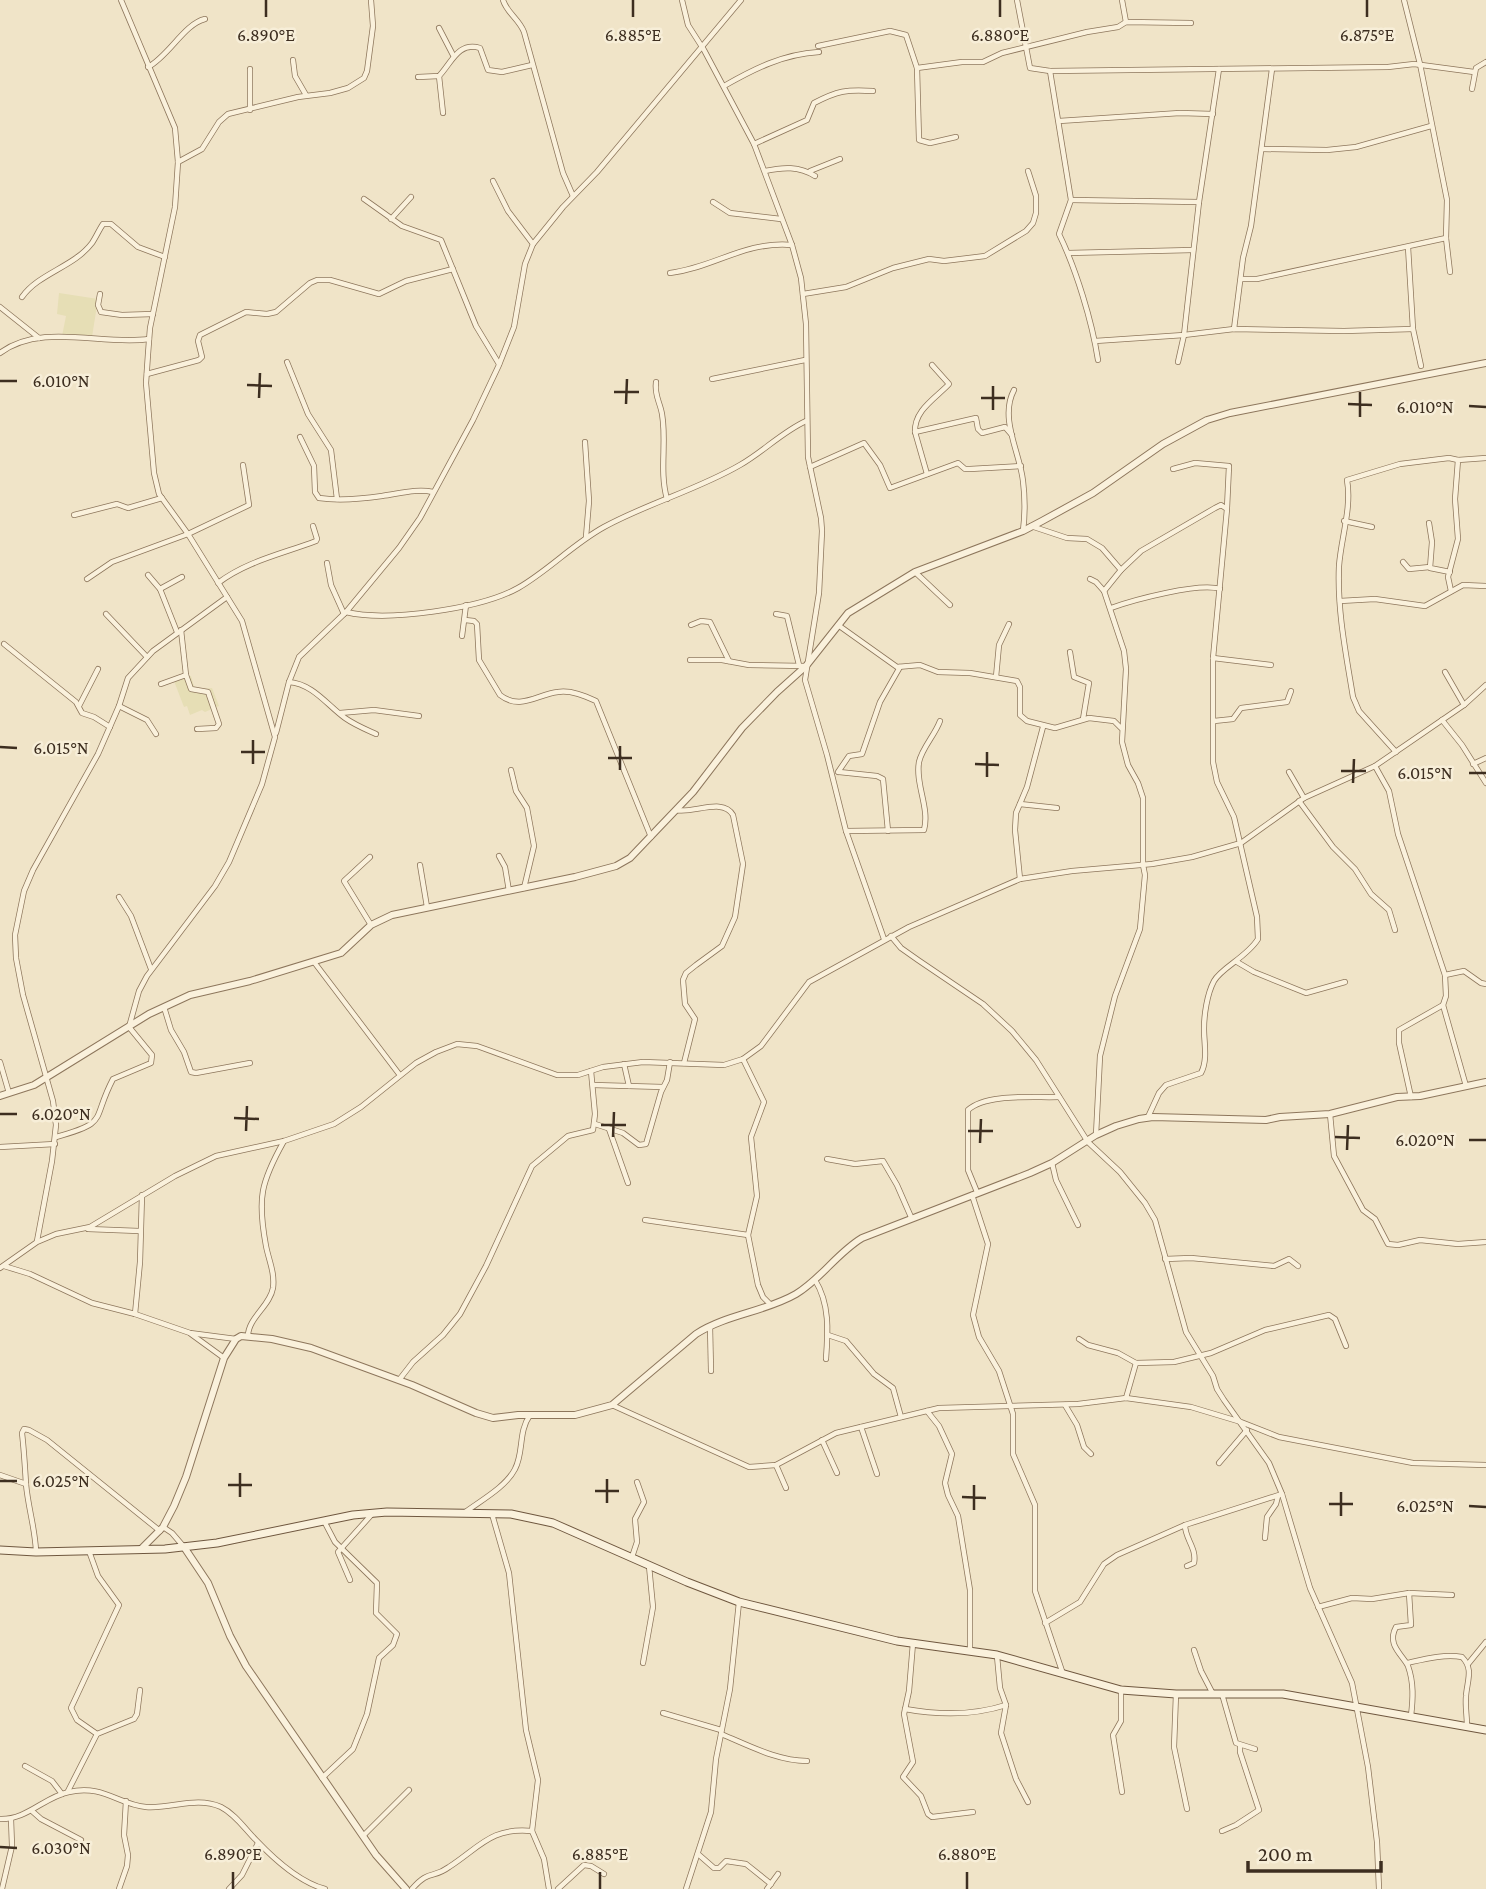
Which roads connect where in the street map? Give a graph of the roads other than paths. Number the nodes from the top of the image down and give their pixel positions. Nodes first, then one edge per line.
1 (121, 0) edge
2 (371, 0) edge
3 (503, 0) edge
4 (682, 0) edge
5 (741, 0) edge
6 (1017, 0) edge
7 (1122, 0) edge
8 (1404, 0) edge
9 (205, 19) dead end
10 (1126, 22) junction
11 (1191, 23) dead end
12 (439, 28) dead end
13 (702, 47) junction
14 (1025, 48) junction
15 (453, 55) junction
16 (293, 60) dead end
17 (1486, 62) edge
18 (1420, 64) junction
19 (532, 65) junction
20 (148, 67) junction
21 (917, 68) junction
22 (250, 69) dead end
23 (1219, 69) junction
24 (1272, 69) junction
25 (1050, 71) junction
26 (1474, 72) junction
27 (439, 76) junction
28 (418, 77) dead end
29 (724, 86) junction
30 (1472, 89) dead end
31 (873, 91) dead end
32 (306, 95) junction
33 (250, 110) junction
34 (443, 113) dead end
35 (1213, 114) junction
36 (1059, 121) junction
37 (1431, 125) junction
38 (956, 137) dead end
39 (754, 144) junction
40 (1262, 149) junction
41 (840, 159) dead end
42 (178, 162) junction
43 (765, 171) junction
44 (1028, 171) dead end
45 (809, 172) junction
46 (815, 176) dead end
47 (493, 181) dead end
48 (573, 196) junction
49 (411, 197) dead end
50 (364, 199) dead end
51 (1071, 200) junction
52 (713, 202) dead end
53 (1199, 202) junction
54 (391, 219) junction
55 (781, 219) junction
56 (1446, 238) junction
57 (533, 244) junction
58 (792, 245) junction
59 (1408, 247) junction
60 (1193, 250) junction
61 (1068, 253) junction
62 (165, 257) junction
63 (453, 269) junction
64 (1450, 272) dead end
65 (670, 273) dead end
66 (1241, 279) junction
67 (100, 294) dead end
68 (803, 294) junction
69 (22, 297) dead end
70 (0, 307) edge
71 (153, 314) junction
72 (1234, 329) junction
73 (1413, 329) junction
74 (1184, 335) junction
75 (39, 339) junction
76 (149, 339) junction
77 (1095, 341) junction
78 (0, 354) edge
79 (805, 360) junction
80 (1098, 360) dead end
81 (287, 362) dead end
82 (1178, 362) dead end
83 (1486, 363) edge
84 (499, 365) junction
85 (932, 365) dead end
86 (1421, 366) dead end
87 (147, 374) junction
88 (712, 379) dead end
89 (656, 382) dead end
90 (1014, 390) dead end
91 (806, 421) junction
92 (915, 432) junction
93 (1012, 435) junction
94 (300, 437) dead end
95 (585, 442) dead end
96 (1486, 458) edge
97 (1458, 460) junction
98 (243, 466) dead end
99 (1021, 466) junction
100 (810, 467) junction
101 (1173, 469) dead end
102 (927, 474) junction
103 (433, 492) junction
104 (162, 498) junction
105 (337, 499) junction
106 (667, 499) junction
107 (1227, 509) junction
108 (74, 515) dead end
109 (1344, 522) junction
110 (1429, 523) dead end
111 (313, 526) dead end
112 (1031, 526) junction
113 (1372, 527) dead end
114 (1023, 531) junction
115 (188, 534) junction
116 (586, 538) junction
117 (1403, 562) dead end
118 (327, 563) dead end
119 (1430, 566) junction
120 (1121, 570) junction
121 (915, 572) junction
122 (1450, 572) junction
123 (148, 575) dead end
124 (182, 577) dead end
125 (87, 579) dead end
126 (1090, 579) dead end
127 (218, 583) junction
128 (1486, 586) edge
129 (160, 589) junction
130 (1220, 589) junction
131 (1104, 591) junction
132 (1451, 591) junction
133 (227, 597) junction
134 (1340, 601) junction
135 (466, 605) junction
136 (950, 606) dead end
137 (1111, 608) junction
138 (345, 613) junction
139 (106, 614) dead end
140 (776, 614) dead end
141 (465, 620) junction
142 (1009, 624) dead end
143 (691, 625) dead end
144 (838, 625) junction
145 (179, 631) junction
146 (462, 636) dead end
147 (4, 644) dead end
148 (1070, 652) dead end
149 (147, 657) junction
150 (1213, 658) junction
151 (691, 660) dead end
152 (729, 661) junction
153 (1271, 665) dead end
154 (802, 666) junction
155 (900, 667) junction
156 (98, 669) dead end
157 (1445, 673) dead end
158 (186, 675) junction
159 (996, 677) junction
160 (289, 682) junction
161 (161, 684) dead end
162 (1486, 685) edge
163 (1292, 691) dead end
164 (1464, 705) junction
165 (79, 706) junction
166 (119, 706) junction
167 (339, 714) junction
168 (419, 716) dead end
169 (1083, 719) junction
170 (1442, 720) junction
171 (940, 721) dead end
172 (1214, 721) junction
173 (110, 727) junction
174 (1043, 727) junction
175 (197, 729) dead end
176 (1122, 729) junction
177 (156, 734) dead end
178 (376, 734) dead end
179 (275, 737) junction
180 (1395, 752) junction
181 (1486, 758) edge
182 (1473, 764) junction
183 (1375, 766) junction
184 (511, 770) dead end
185 (835, 772) junction
186 (1289, 772) dead end
187 (1486, 783) edge
188 (1302, 799) junction
189 (1020, 804) junction
190 (1057, 808) dead end
191 (676, 810) junction
192 (846, 831) junction
193 (888, 831) junction
194 (651, 837) junction
195 (1241, 844) junction
196 (499, 856) dead end
197 (370, 857) dead end
198 (420, 865) dead end
199 (1143, 865) junction
200 (1020, 879) junction
201 (524, 888) junction
202 (509, 891) junction
203 (119, 897) dead end
204 (427, 907) junction
205 (371, 925) junction
206 (1395, 930) dead end
207 (891, 936) junction
208 (884, 939) junction
209 (314, 962) junction
210 (1237, 962) junction
211 (151, 970) junction
212 (1445, 975) junction
213 (1345, 982) dead end
214 (1486, 984) edge
215 (1443, 1005) junction
216 (164, 1007) junction
217 (129, 1027) junction
218 (743, 1059) junction
219 (0, 1062) edge
220 (250, 1062) dead end
221 (670, 1062) junction
222 (684, 1063) junction
223 (624, 1064) junction
224 (591, 1071) junction
225 (399, 1074) junction
226 (47, 1077) junction
227 (1486, 1082) edge
228 (593, 1085) junction
229 (629, 1086) junction
230 (1466, 1086) junction
231 (663, 1087) junction
232 (9, 1094) junction
233 (0, 1096) edge
234 (1060, 1097) junction
235 (1411, 1097) junction
236 (1330, 1114) junction
237 (1148, 1117) junction
238 (595, 1124) junction
239 (609, 1128) junction
240 (1096, 1135) junction
241 (55, 1137) junction
242 (284, 1141) junction
243 (1088, 1142) junction
244 (55, 1144) junction
245 (0, 1147) edge
246 (827, 1159) dead end
247 (1052, 1163) junction
248 (628, 1183) dead end
249 (975, 1193) junction
250 (142, 1195) junction
251 (911, 1217) junction
252 (645, 1220) dead end
253 (1078, 1225) dead end
254 (85, 1229) junction
255 (139, 1231) junction
256 (748, 1235) junction
257 (37, 1242) junction
258 (1486, 1242) edge
259 (1165, 1259) junction
260 (1298, 1266) dead end
261 (1, 1267) edge
262 (815, 1280) junction
263 (770, 1304) junction
264 (135, 1314) junction
265 (710, 1325) junction
266 (190, 1333) junction
267 (828, 1335) junction
268 (248, 1336) junction
269 (236, 1339) junction
270 (1079, 1339) dead end
271 (1346, 1346) dead end
272 (1200, 1355) junction
273 (224, 1358) junction
274 (826, 1359) dead end
275 (1136, 1363) junction
276 (711, 1371) dead end
277 (398, 1381) junction
278 (1126, 1398) junction
279 (1064, 1404) junction
280 (612, 1405) junction
281 (1011, 1405) junction
282 (927, 1411) junction
283 (530, 1415) junction
284 (901, 1417) junction
285 (1241, 1422) junction
286 (861, 1427) junction
287 (1247, 1430) junction
288 (822, 1440) junction
289 (1091, 1454) dead end
290 (1219, 1463) dead end
291 (776, 1465) junction
292 (1486, 1465) edge
293 (837, 1473) dead end
294 (877, 1474) dead end
295 (0, 1475) edge
296 (637, 1482) dead end
297 (26, 1484) junction
298 (786, 1488) dead end
299 (1280, 1495) junction
300 (373, 1513) junction
301 (463, 1513) junction
302 (491, 1514) junction
303 (323, 1521) junction
304 (1185, 1525) junction
305 (162, 1529) junction
306 (1265, 1538) dead end
307 (340, 1547) junction
308 (184, 1548) junction
309 (141, 1549) junction
310 (0, 1550) edge
311 (89, 1551) junction
312 (36, 1552) junction
313 (632, 1557) junction
314 (649, 1565) junction
315 (1187, 1566) dead end
316 (350, 1580) dead end
317 (1409, 1593) junction
318 (1452, 1595) dead end
319 (739, 1602) junction
320 (1318, 1607) junction
321 (1045, 1623) junction
322 (1486, 1642) edge
323 (913, 1643) junction
324 (1194, 1650) dead end
325 (970, 1651) junction
326 (997, 1655) junction
327 (643, 1662) dead end
328 (1407, 1663) junction
329 (1468, 1664) junction
330 (1063, 1674) junction
331 (140, 1690) dead end
332 (1121, 1690) junction
333 (1176, 1694) junction
334 (1218, 1695) junction
335 (1006, 1704) junction
336 (1357, 1706) junction
337 (905, 1709) junction
338 (663, 1713) dead end
339 (1411, 1716) junction
340 (1468, 1726) junction
341 (1486, 1730) edge
342 (721, 1732) junction
343 (97, 1734) junction
344 (1240, 1745) junction
345 (1255, 1749) dead end
346 (807, 1761) dead end
347 (24, 1766) dead end
348 (322, 1778) junction
349 (409, 1790) dead end
350 (1122, 1792) dead end
351 (65, 1793) junction
352 (126, 1801) junction
353 (1028, 1802) dead end
354 (1187, 1809) dead end
355 (32, 1811) junction
356 (972, 1812) dead end
357 (0, 1819) edge
358 (10, 1819) junction
359 (532, 1831) junction
360 (1222, 1831) dead end
361 (362, 1836) junction
362 (81, 1840) dead end
363 (258, 1843) junction
364 (698, 1854) junction
365 (604, 1874) dead end
366 (778, 1874) dead end
367 (397, 1881) junction
368 (769, 1887) edge
369 (317, 1888) edge
370 (2, 1889) edge
371 (119, 1889) edge
372 (229, 1889) edge
373 (325, 1889) edge
374 (396, 1889) edge
375 (407, 1889) edge
376 (412, 1889) edge
377 (549, 1889) edge
378 (558, 1889) edge
379 (686, 1889) edge
380 (1379, 1889) edge

1 - 20 street
2 - 32 street
3 - 19 street
4 - 13 street
5 - 13 street
6 - 14 street
7 - 10 street
8 - 18 street
9 - 20 street
10 - 11 street
10 - 14 street
12 - 15 street
13 - 29 street
13 - 48 street
14 - 21 street
14 - 25 street
15 - 19 street
15 - 27 street
16 - 32 street
17 - 26 street
18 - 24 street
18 - 26 street
18 - 37 street
19 - 48 street
20 - 42 street
21 - 29 street
21 - 38 street
22 - 33 street
23 - 24 street
23 - 25 street
23 - 35 street
24 - 40 street
25 - 36 street
26 - 30 street
27 - 28 street
27 - 34 street
29 - 39 street
31 - 39 street
32 - 33 street
33 - 42 street
35 - 36 street
35 - 53 street
36 - 51 street
37 - 40 street
37 - 56 street
39 - 43 street
40 - 66 street
41 - 45 street
42 - 62 street
43 - 45 street
43 - 55 street
44 - 68 street
45 - 46 street
47 - 57 street
48 - 57 street
49 - 54 street
50 - 54 street
51 - 53 street
51 - 61 street
52 - 55 street
53 - 60 street
54 - 63 street
55 - 58 street
56 - 59 street
56 - 64 street
57 - 84 street
58 - 65 street
58 - 68 street
59 - 66 street
59 - 73 street
60 - 61 street
60 - 74 street
61 - 77 street
62 - 69 street
62 - 71 street
63 - 84 street
63 - 87 street
66 - 72 street
67 - 71 street
68 - 79 street
70 - 75 street
71 - 76 street
72 - 73 street
72 - 74 street
73 - 86 street
74 - 77 street
74 - 82 street
75 - 76 street
75 - 78 street
76 - 87 street
77 - 80 street
79 - 88 street
79 - 91 street
81 - 105 street
83 - 112 street
84 - 103 street
85 - 92 street
87 - 104 street
89 - 106 street
90 - 93 street
91 - 100 street
91 - 106 street
92 - 93 street
92 - 102 street
93 - 99 street
94 - 105 street
95 - 116 street
96 - 97 street
97 - 109 street
97 - 122 street
98 - 115 street
99 - 102 street
99 - 114 street
100 - 102 street
100 - 154 street
101 - 107 street
103 - 105 street
103 - 138 street
104 - 108 street
104 - 115 street
106 - 116 street
107 - 120 street
107 - 130 street
109 - 113 street
109 - 134 street
110 - 119 street
111 - 127 street
112 - 114 street
112 - 120 street
114 - 121 street
115 - 125 street
115 - 127 street
116 - 135 street
117 - 119 street
118 - 138 street
119 - 122 street
120 - 131 street
121 - 136 street
121 - 144 street
122 - 132 street
123 - 129 street
124 - 129 street
126 - 131 street
127 - 133 street
128 - 132 street
129 - 145 street
130 - 137 street
130 - 150 street
131 - 137 street
132 - 134 street
133 - 145 street
133 - 179 street
134 - 180 street
135 - 138 street
135 - 141 street
137 - 176 street
138 - 160 street
139 - 149 street
140 - 154 street
141 - 146 street
141 - 194 street
142 - 159 street
143 - 152 street
144 - 154 street
144 - 155 street
145 - 149 street
145 - 158 street
147 - 165 street
148 - 169 street
149 - 166 street
150 - 153 street
150 - 172 street
151 - 152 street
152 - 154 street
154 - 185 street
154 - 191 street
155 - 159 street
155 - 185 street
156 - 165 street
157 - 164 street
158 - 161 street
158 - 175 street
159 - 174 street
160 - 167 street
160 - 179 street
162 - 164 street
163 - 172 street
164 - 170 street
165 - 173 street
166 - 173 street
166 - 177 street
167 - 168 street
167 - 178 street
169 - 174 street
169 - 176 street
170 - 180 street
170 - 182 street
171 - 193 street
172 - 195 street
173 - 226 street
174 - 189 street
176 - 199 street
179 - 211 street
180 - 183 street
181 - 182 street
182 - 187 street
183 - 188 street
183 - 212 street
184 - 201 street
185 - 192 street
185 - 193 street
186 - 188 street
188 - 195 street
188 - 206 street
189 - 190 street
189 - 200 street
191 - 194 street
191 - 222 street
192 - 193 street
192 - 208 street
194 - 201 street
195 - 199 street
195 - 210 street
196 - 202 street
197 - 205 street
198 - 204 street
199 - 200 street
199 - 240 street
200 - 207 street
201 - 202 street
202 - 204 street
203 - 211 street
204 - 205 street
205 - 209 street
207 - 208 street
207 - 234 street
208 - 218 street
209 - 216 street
209 - 225 street
210 - 213 street
210 - 237 street
211 - 217 street
212 - 214 street
212 - 215 street
215 - 230 street
215 - 235 street
216 - 217 street
216 - 220 street
217 - 226 street
217 - 241 street
218 - 222 street
218 - 256 street
219 - 232 street
221 - 222 street
221 - 223 street
221 - 231 street
223 - 224 street
223 - 229 street
224 - 225 street
224 - 228 street
225 - 242 street
226 - 232 street
226 - 241 street
227 - 230 street
228 - 229 street
228 - 238 street
229 - 231 street
230 - 235 street
231 - 239 street
232 - 233 street
234 - 243 street
234 - 249 street
235 - 236 street
236 - 237 street
236 - 258 street
237 - 240 street
238 - 239 street
238 - 277 street
239 - 248 street
240 - 243 street
241 - 244 street
242 - 250 street
242 - 268 street
243 - 247 street
243 - 259 street
244 - 245 street
244 - 257 street
246 - 251 street
247 - 249 street
247 - 253 street
249 - 251 street
249 - 281 street
250 - 254 street
250 - 255 street
251 - 262 street
252 - 256 street
254 - 255 street
254 - 257 street
255 - 264 street
256 - 263 street
257 - 261 street
259 - 260 street
259 - 272 street
261 - 264 street
262 - 263 street
262 - 267 street
263 - 265 street
264 - 266 street
265 - 276 street
265 - 280 street
266 - 269 street
266 - 273 street
267 - 274 street
267 - 284 street
268 - 269 street
268 - 277 street
269 - 273 street
270 - 275 street
271 - 272 street
272 - 275 street
272 - 285 street
273 - 305 street
275 - 278 street
277 - 283 street
278 - 279 street
278 - 285 street
279 - 281 street
279 - 289 street
280 - 283 street
280 - 291 street
281 - 282 street
281 - 321 street
282 - 284 street
282 - 325 street
283 - 301 street
284 - 286 street
285 - 287 street
285 - 292 street
286 - 288 street
286 - 294 street
287 - 290 street
287 - 299 street
288 - 291 street
288 - 293 street
291 - 298 street
295 - 297 street
296 - 313 street
297 - 305 street
297 - 312 street
299 - 304 street
299 - 306 street
299 - 320 street
300 - 301 main road
300 - 303 main road
300 - 307 street
301 - 302 main road
302 - 313 main road
302 - 359 street
303 - 307 street
303 - 308 main road
304 - 315 street
304 - 321 street
305 - 308 street
305 - 309 street
307 - 316 street
307 - 348 street
308 - 309 main road
308 - 348 street
309 - 311 main road
310 - 312 main road
311 - 312 main road
311 - 343 street
313 - 314 main road
314 - 319 main road
314 - 327 street
317 - 318 street
317 - 320 street
317 - 328 street
319 - 323 main road
319 - 342 street
320 - 336 street
321 - 330 street
322 - 329 street
323 - 325 main road
323 - 337 street
324 - 334 street
325 - 326 main road
326 - 330 main road
326 - 335 street
328 - 329 street
328 - 339 street
329 - 340 street
330 - 332 main road
331 - 343 street
332 - 333 main road
332 - 350 street
333 - 334 main road
333 - 354 street
334 - 336 main road
334 - 344 street
335 - 337 street
335 - 353 street
336 - 339 main road
336 - 380 street
337 - 356 street
338 - 342 street
339 - 340 main road
340 - 341 main road
342 - 346 street
342 - 364 street
343 - 351 street
344 - 345 street
344 - 360 street
347 - 351 street
348 - 361 street
349 - 361 street
351 - 352 street
351 - 355 street
352 - 363 street
352 - 371 street
355 - 358 street
355 - 362 street
357 - 358 street
358 - 370 street
359 - 376 street
359 - 377 street
361 - 367 street
363 - 369 street
363 - 372 street
364 - 368 street
364 - 379 street
365 - 378 street
366 - 368 street
367 - 374 street
367 - 375 street
369 - 373 street

